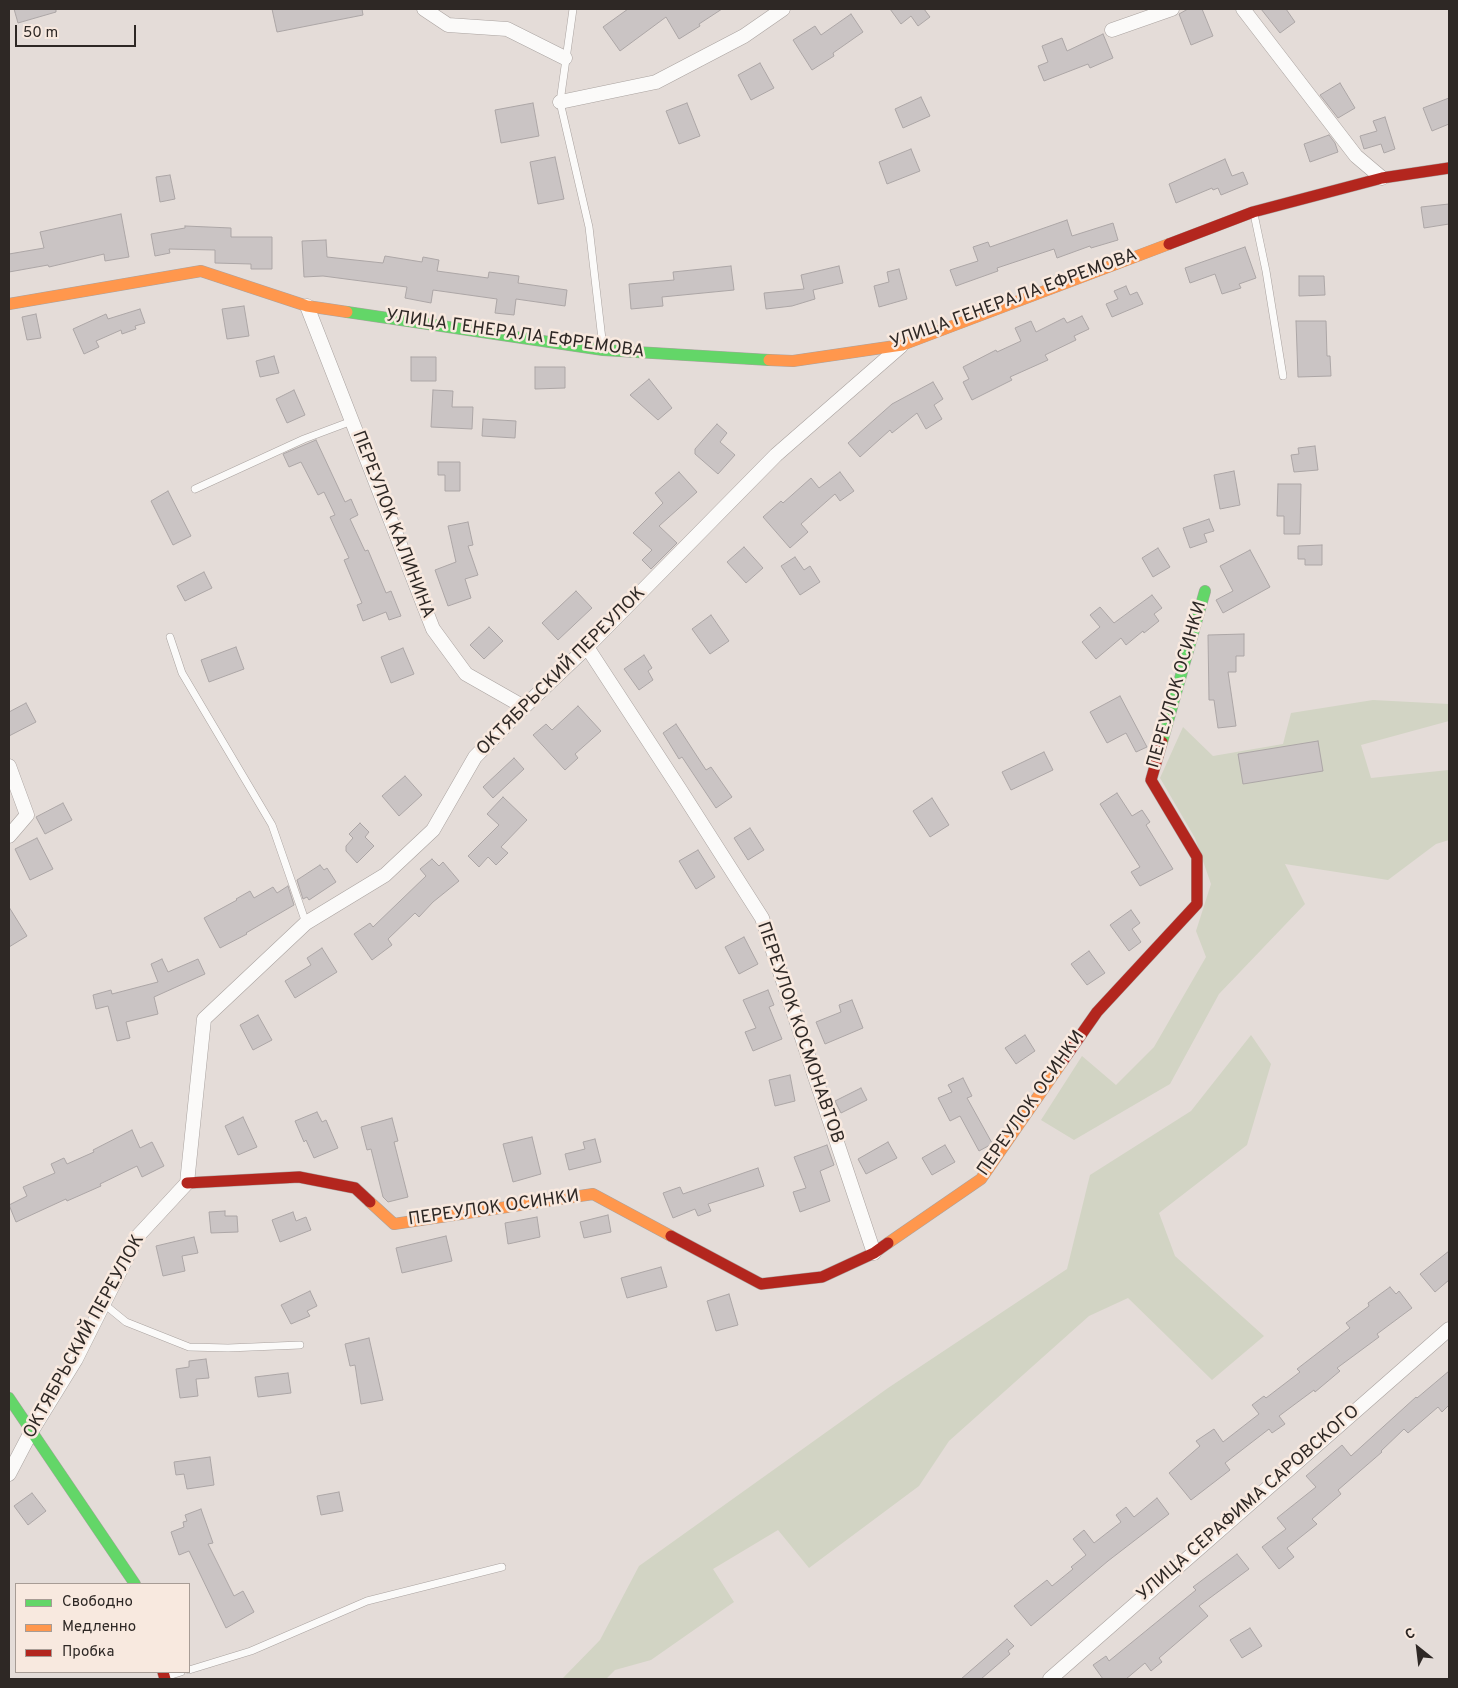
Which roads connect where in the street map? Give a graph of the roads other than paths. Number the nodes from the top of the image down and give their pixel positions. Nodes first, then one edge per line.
1 (424, 9) edge
2 (574, 9) edge
3 (783, 9) edge
4 (1172, 9) edge
5 (1243, 9) edge
6 (1112, 30) dead end
7 (565, 58) junction
8 (560, 102) junction
9 (1449, 168) edge
10 (1382, 178) junction
11 (1253, 212) junction
12 (9, 304) edge
13 (307, 306) junction
14 (902, 345) junction
15 (603, 350) junction
16 (1283, 376) dead end
17 (352, 421) junction
18 (195, 489) dead end
19 (1205, 591) dead end
20 (170, 637) dead end
21 (587, 647) junction
22 (524, 707) junction
23 (9, 766) edge
24 (9, 836) edge
25 (306, 923) junction
26 (187, 1183) junction
27 (874, 1253) junction
28 (104, 1304) junction
29 (1449, 1329) edge
30 (300, 1345) dead end
31 (9, 1398) edge
32 (32, 1432) junction
33 (9, 1474) edge
34 (502, 1567) dead end
35 (134, 1583) edge
36 (190, 1670) edge
37 (177, 1673) edge
38 (164, 1676) edge
39 (1057, 1677) edge

1 - 7 street
2 - 7 lane
3 - 8 street
4 - 6 street
5 - 10 street
7 - 8 lane
8 - 15 lane
9 - 10 street, УЛИЦА ГЕНЕРАЛА ЕФРЕМОВА
10 - 11 street, УЛИЦА ГЕНЕРАЛА ЕФРЕМОВА
11 - 14 street, УЛИЦА ГЕНЕРАЛА ЕФРЕМОВА
11 - 16 lane
12 - 13 street, УЛИЦА ГЕНЕРАЛА ЕФРЕМОВА
13 - 15 street, УЛИЦА ГЕНЕРАЛА ЕФРЕМОВА
13 - 17 street, ПЕРЕУЛОК КАЛИНИНА
14 - 15 street, УЛИЦА ГЕНЕРАЛА ЕФРЕМОВА
14 - 21 street, ОКТЯБРЬСКИЙ ПЕРЕУЛОК
17 - 18 lane
17 - 22 street, ПЕРЕУЛОК КАЛИНИНА
19 - 27 street, ПЕРЕУЛОК ОСИНКИ
20 - 25 lane
21 - 22 street, ОКТЯБРЬСКИЙ ПЕРЕУЛОК
21 - 27 street, ПЕРЕУЛОК КОСМОНАВТОВ
22 - 25 street, ОКТЯБРЬСКИЙ ПЕРЕУЛОК
23 - 24 street
25 - 26 street, ОКТЯБРЬСКИЙ ПЕРЕУЛОК
26 - 27 street, ПЕРЕУЛОК ОСИНКИ
26 - 28 street, ОКТЯБРЬСКИЙ ПЕРЕУЛОК
28 - 30 lane
28 - 32 street, ОКТЯБРЬСКИЙ ПЕРЕУЛОК
29 - 39 street, УЛИЦА СЕРАФИМА САРОВСКОГО
31 - 32 street
32 - 33 street, ОКТЯБРЬСКИЙ ПЕРЕУЛОК
32 - 35 street
34 - 36 lane
37 - 38 lane

